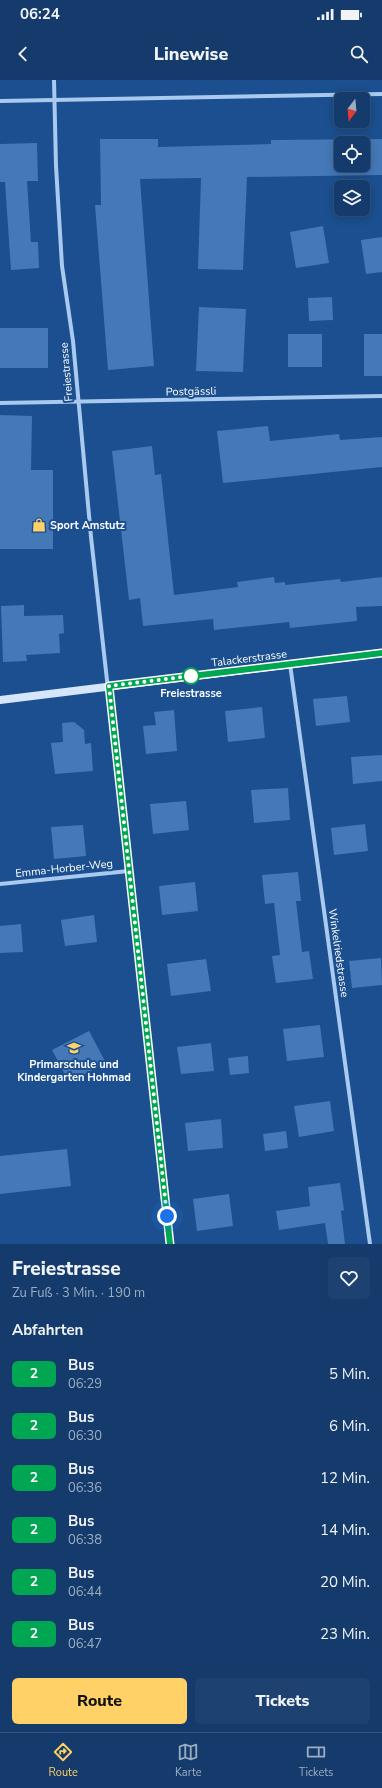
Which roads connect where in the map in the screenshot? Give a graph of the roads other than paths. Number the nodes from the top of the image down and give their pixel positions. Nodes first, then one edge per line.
1 (54, 80) edge
2 (382, 94) edge
3 (53, 99) junction
4 (0, 100) edge
5 (382, 396) edge
6 (78, 402) junction
7 (0, 403) edge
8 (382, 653) edge
9 (290, 664) junction
10 (109, 686) junction
11 (0, 700) edge
12 (129, 871) junction
13 (0, 884) edge
14 (170, 1244) edge
15 (370, 1244) edge

1 - 3 street, Freiestrasse
2 - 3 street
3 - 4 street
3 - 6 street, Freiestrasse
5 - 6 street, Postgässli
6 - 7 street, Postgässli
6 - 10 street, Freiestrasse
8 - 9 main road, Talackerstrasse
9 - 10 main road, Talackerstrasse
9 - 15 street, Winkelriedstrasse
10 - 11 main road, Talackerstrasse
10 - 12 street, Freiestrasse
12 - 13 street, Emma-Horber-Weg
12 - 14 street, Freiestrasse

